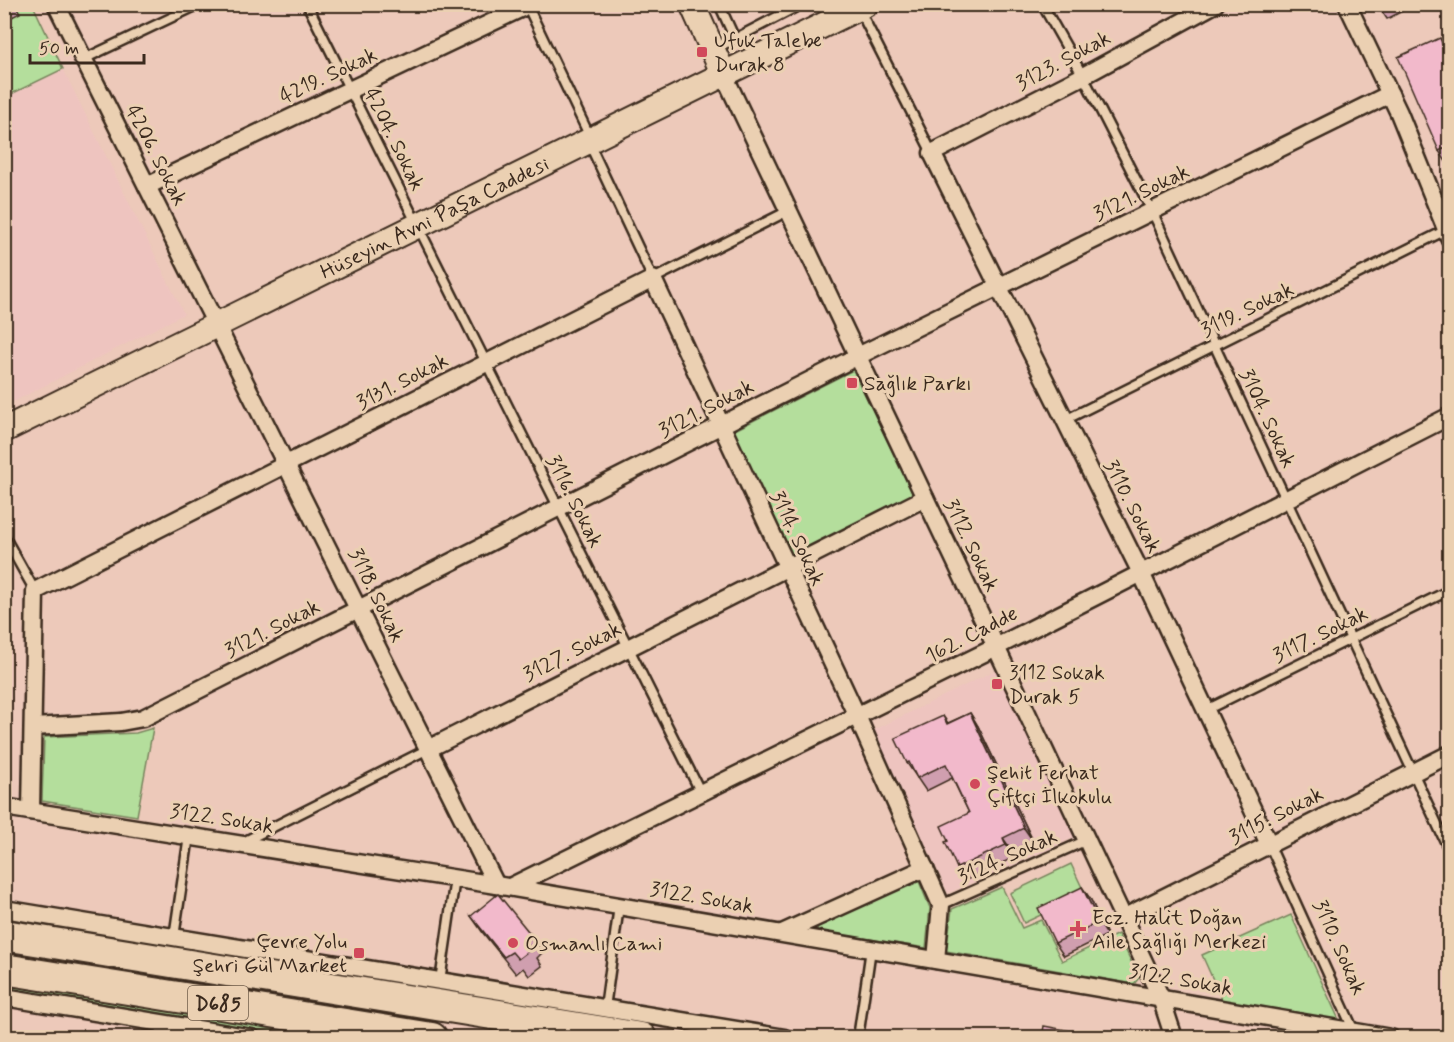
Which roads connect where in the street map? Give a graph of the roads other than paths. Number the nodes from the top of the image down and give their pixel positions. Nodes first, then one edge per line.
1 (56, 4) edge
2 (200, 4) edge
3 (308, 4) edge
4 (692, 4) edge
5 (719, 4) edge
6 (802, 4) edge
7 (1042, 4) edge
8 (1215, 4) edge
9 (1347, 4) edge
10 (524, 6) edge
11 (862, 6) edge
12 (735, 39) junction
13 (712, 50) junction
14 (84, 59) junction
15 (724, 75) junction
16 (1083, 76) junction
17 (350, 89) junction
18 (1390, 93) junction
19 (590, 141) junction
20 (932, 153) junction
21 (147, 186) junction
22 (1444, 209) edge
23 (788, 211) junction
24 (1152, 211) junction
25 (418, 226) junction
26 (1448, 235) edge
27 (652, 279) junction
28 (998, 287) junction
29 (217, 325) junction
30 (1215, 346) junction
31 (858, 356) junction
32 (486, 363) junction
33 (1449, 416) edge
34 (1065, 420) junction
35 (721, 426) junction
36 (4, 430) edge
37 (286, 464) junction
38 (925, 498) junction
39 (1286, 499) junction
40 (559, 508) junction
41 (4, 536) edge
42 (787, 568) junction
43 (1141, 573) junction
44 (1449, 590) edge
45 (35, 591) junction
46 (358, 609) junction
47 (1351, 639) junction
48 (996, 647) junction
49 (628, 648) junction
50 (1206, 710) junction
51 (857, 716) junction
52 (33, 726) junction
53 (428, 749) junction
54 (1449, 754) edge
55 (1413, 772) junction
56 (701, 793) junction
57 (4, 807) edge
58 (31, 811) junction
59 (189, 836) junction
60 (1087, 840) junction
61 (238, 844) junction
62 (1269, 844) junction
63 (1449, 852) edge
64 (925, 868) junction
65 (455, 878) junction
66 (503, 886) junction
67 (941, 905) junction
68 (619, 906) junction
69 (4, 909) edge
70 (1123, 918) junction
71 (782, 933) junction
72 (4, 935) edge
73 (174, 937) junction
74 (871, 949) junction
75 (936, 960) junction
76 (4, 969) edge
77 (440, 981) junction
78 (4, 997) edge
79 (1161, 998) junction
80 (605, 1008) junction
81 (161, 1030) edge
82 (1354, 1031) junction
83 (252, 1038) edge
84 (432, 1038) edge
85 (641, 1038) edge
86 (785, 1038) edge
87 (858, 1038) edge
88 (1174, 1038) edge
89 (1391, 1038) edge

1 - 14 street, 4206. Sokak
2 - 14 lane
3 - 17 lane, 4204. Sokak
4 - 13 main road
5 - 12 lane
6 - 12 lane
7 - 16 lane, 3104. Sokak
8 - 16 street, 3123. Sokak
9 - 18 street
10 - 17 street, 4219. Sokak
10 - 19 lane, 3114. Sokak
11 - 15 main road, Hüseyin Avni Paşa Caddesi
11 - 20 lane, 3110. Sokak
12 - 13 lane
13 - 15 main road
14 - 21 street, 4206. Sokak
15 - 19 main road, Hüseyin Avni Paşa Caddesi
15 - 23 street, 3112. Sokak
16 - 20 street, 3123. Sokak
16 - 24 lane, 3104. Sokak
17 - 21 street, 4219. Sokak
17 - 25 lane, 4204. Sokak
18 - 22 street
18 - 24 street, 3121. Sokak
19 - 25 main road, Hüseyin Avni Paşa Caddesi
19 - 27 lane, 3114. Sokak
20 - 28 street, 3110. Sokak
21 - 29 street, 4206. Sokak
22 - 26 street
23 - 27 lane, 3131. Sokak
23 - 31 street, 3112. Sokak
24 - 28 street, 3121. Sokak
24 - 30 lane, 3104. Sokak
25 - 29 main road, Hüseyin Avni Paşa Caddesi
25 - 32 lane, 3116. Sokak
26 - 30 lane, 3119. Sokak
27 - 32 street, 3131. Sokak
27 - 35 street, 3114. Sokak
28 - 31 street, 3121. Sokak
28 - 34 street, 3110. Sokak
29 - 36 main road, Hüseyin Avni Paşa Caddesi
29 - 37 street, 3118. Sokak
30 - 34 lane, 3119. Sokak
30 - 39 lane, 3104. Sokak
31 - 35 street, 3121. Sokak
31 - 38 street, 3112. Sokak
32 - 37 street, 3131. Sokak
32 - 40 lane, 3116. Sokak
33 - 39 street, 162. Cadde
34 - 43 street, 3110. Sokak
35 - 40 street, 3121. Sokak
35 - 42 street, 3114. Sokak
37 - 45 street, 3131. Sokak
37 - 46 street, 3118. Sokak
38 - 42 street, 3127. Sokak
38 - 48 street, 3112. Sokak
39 - 43 street, 162. Cadde
39 - 47 lane, 3104. Sokak
40 - 46 street, 3121. Sokak
40 - 49 lane, 3116. Sokak
41 - 45 lane
42 - 49 street, 3127. Sokak
42 - 51 street, 3114. Sokak
43 - 48 street, 162. Cadde
43 - 50 street, 3110. Sokak
44 - 47 lane, 3117. Sokak
45 - 52 street
46 - 52 street, 3121. Sokak
46 - 53 street, 3118. Sokak
47 - 50 lane, 3117. Sokak
47 - 55 lane, 3104. Sokak
48 - 51 street, 162. Cadde
48 - 60 street, 3112. Sokak
49 - 53 street, 3127. Sokak
49 - 56 lane, 3116. Sokak
50 - 62 street, 3110. Sokak
51 - 56 street, 162. Cadde
51 - 64 street, 3114. Sokak
52 - 58 street
53 - 61 lane, 3127. Sokak
53 - 66 street, 3118. Sokak
54 - 55 street, 3115. Sokak
55 - 62 street, 3115. Sokak
55 - 63 lane, 3104. Sokak
56 - 66 street, 162. Cadde
57 - 58 street, 3122. Sokak
58 - 59 street, 3122. Sokak
59 - 61 street, 3122. Sokak
59 - 73 lane
60 - 67 lane, 3124. Sokak
60 - 70 street, 3112. Sokak
61 - 65 street, 3122. Sokak
62 - 70 street, 3115. Sokak
62 - 82 lane, 3110. Sokak
64 - 67 street, 3114. Sokak
64 - 71 street
65 - 66 street, 3122. Sokak
65 - 77 lane
66 - 68 street, 3122. Sokak
67 - 75 street, 3114. Sokak
68 - 71 street, 3122. Sokak
68 - 80 lane
69 - 73 street
70 - 79 street, 3112. Sokak
71 - 74 street, 3122. Sokak
72 - 85 highway, D685
73 - 77 street
74 - 75 street, 3122. Sokak
74 - 87 lane
75 - 79 street, 3122. Sokak
76 - 84 highway, D685
77 - 80 street
78 - 81 street
79 - 82 street, 3122. Sokak
79 - 88 street, 3112. Sokak
80 - 86 street
81 - 83 street
82 - 89 street, 3122. Sokak

